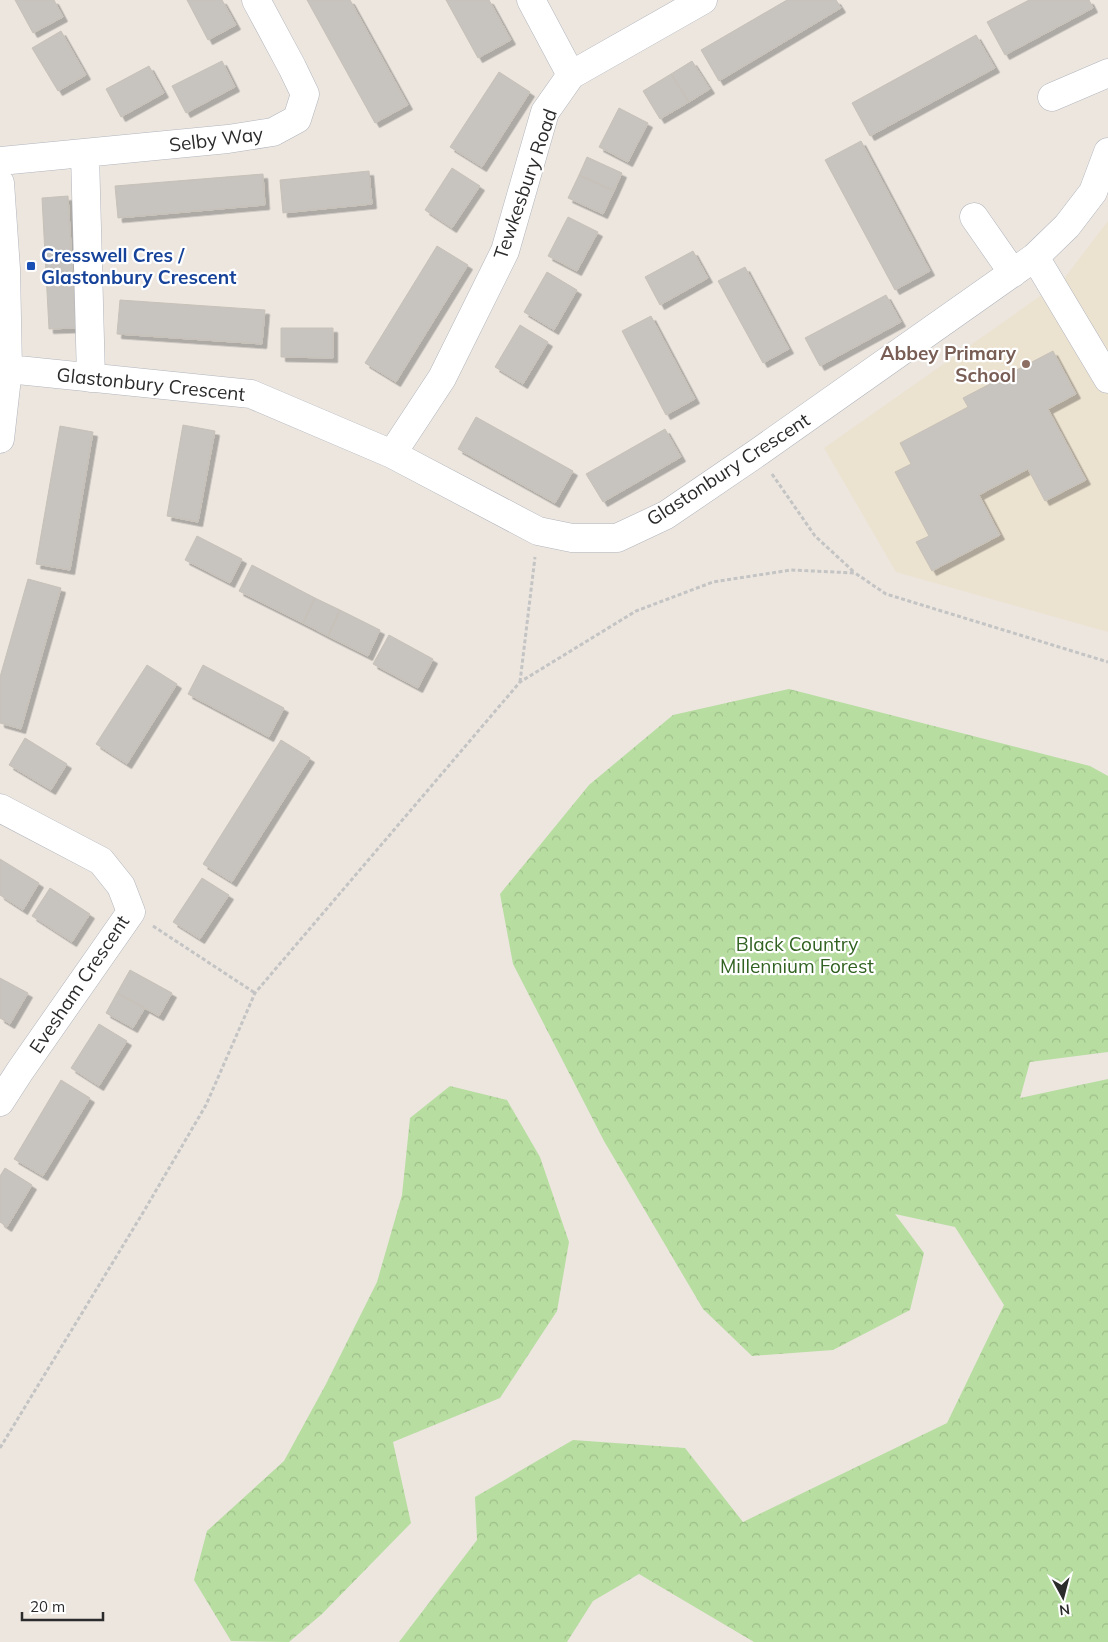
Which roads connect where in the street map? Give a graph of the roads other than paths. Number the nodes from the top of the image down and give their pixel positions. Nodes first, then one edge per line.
1 (256, 0) edge
2 (532, 0) edge
3 (704, 0) edge
4 (1108, 73) edge
5 (571, 74) junction
6 (1052, 97) dead end
7 (1108, 152) edge
8 (85, 154) junction
9 (0, 162) edge
10 (0, 183) edge
11 (974, 217) dead end
12 (1024, 265) junction
13 (8, 369) junction
14 (91, 378) junction
15 (1108, 378) edge
16 (0, 439) edge
17 (392, 454) junction
18 (0, 808) edge
19 (10, 1066) edge
20 (0, 1102) edge

1 - 8 street, Selby Way
2 - 5 street
3 - 5 street, Tewkesbury Road
4 - 6 street
5 - 17 street, Tewkesbury Road
7 - 12 street, Glastonbury Crescent
8 - 9 street, Selby Way
8 - 14 street
10 - 13 street
11 - 12 street
12 - 15 street
12 - 17 street, Glastonbury Crescent
13 - 14 street, Glastonbury Crescent
13 - 16 street
14 - 17 street, Glastonbury Crescent
18 - 19 street, Evesham Crescent
19 - 20 street, Evesham Crescent

